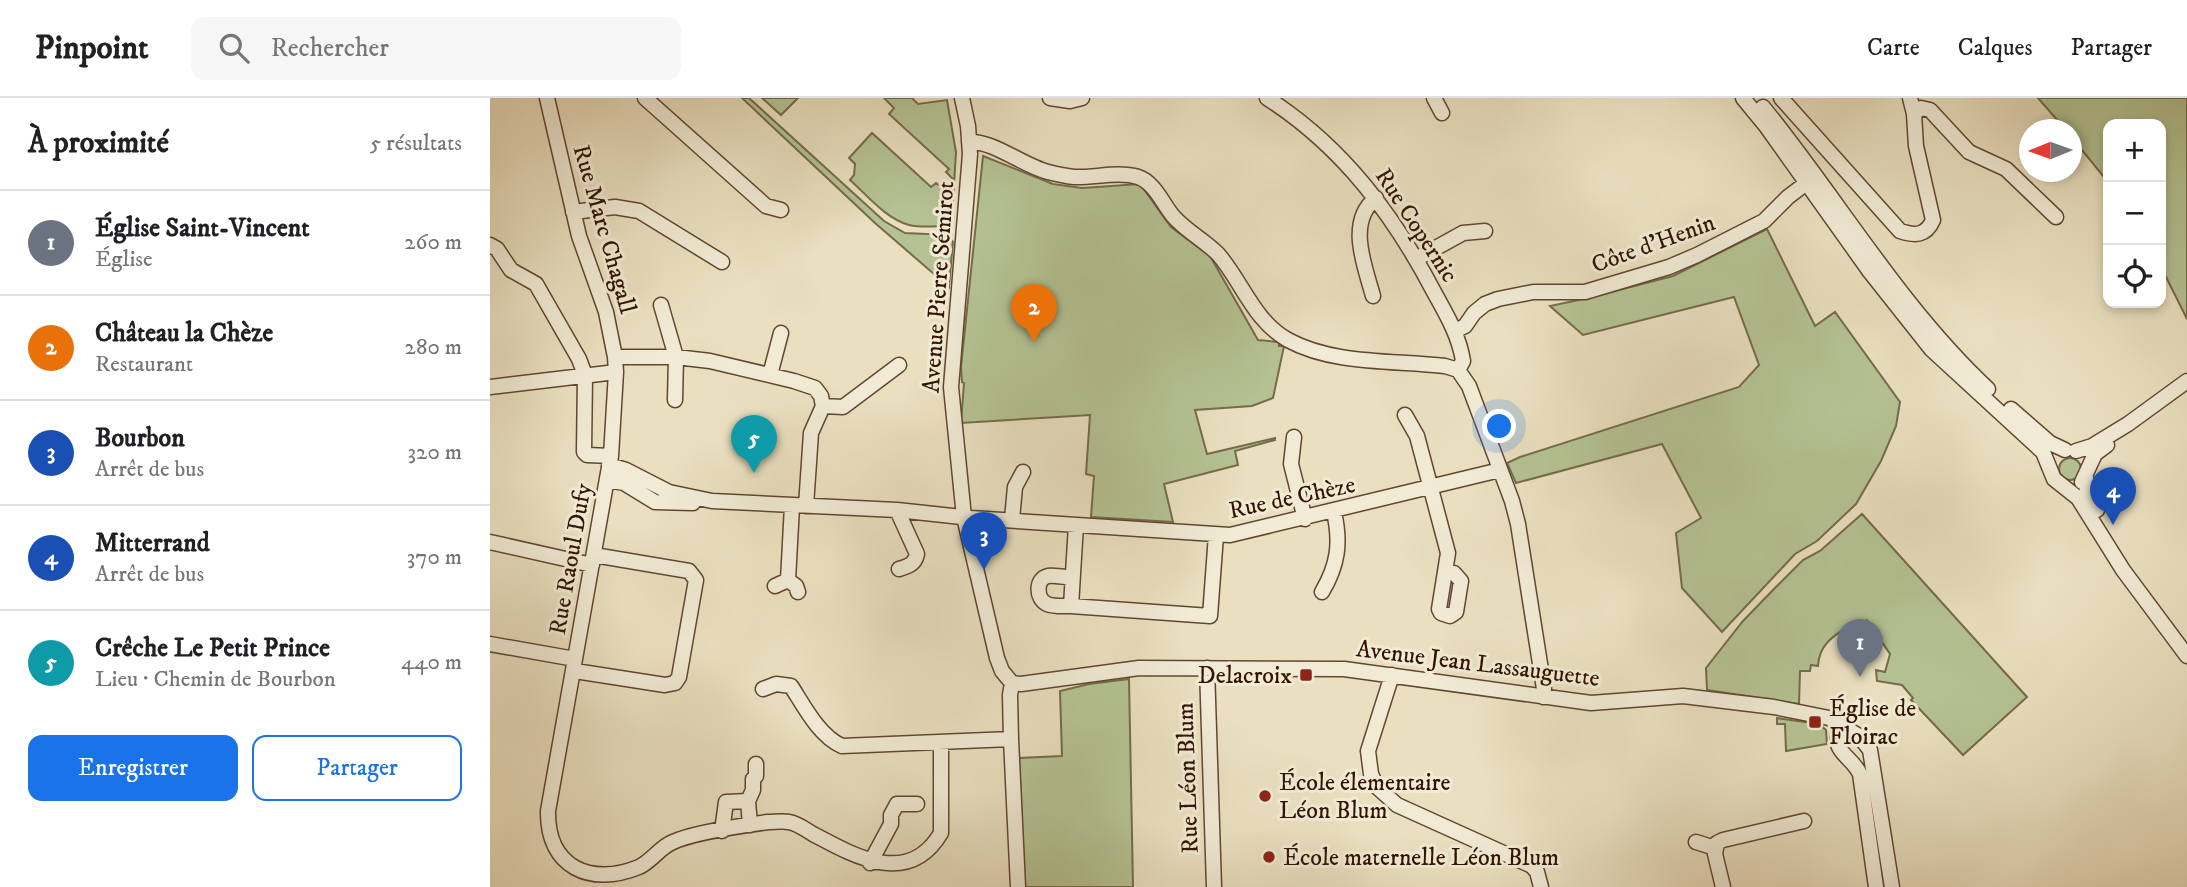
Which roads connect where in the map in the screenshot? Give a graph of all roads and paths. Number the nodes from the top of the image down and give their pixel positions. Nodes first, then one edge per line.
1 (547, 98) edge
2 (645, 98) edge
3 (962, 98) edge
4 (1050, 98) edge
5 (1082, 98) edge
6 (1267, 98) edge
7 (1434, 98) edge
8 (1743, 98) edge
9 (1755, 98) edge
10 (1781, 98) edge
11 (1910, 98) edge
12 (1285, 103) edge
13 (1442, 113) dead end
14 (1914, 114) junction
15 (969, 142) junction
16 (1811, 179) junction
17 (1376, 198) junction
18 (781, 209) dead end
19 (573, 212) junction
20 (2056, 217) dead end
21 (1485, 231) dead end
22 (490, 245) edge
23 (1416, 259) junction
24 (722, 262) dead end
25 (1373, 296) dead end
26 (661, 305) dead end
27 (1455, 331) junction
28 (781, 332) dead end
29 (615, 356) junction
30 (676, 357) junction
31 (899, 365) dead end
32 (1458, 370) junction
33 (616, 372) junction
34 (585, 375) junction
35 (770, 375) junction
36 (2187, 381) edge
37 (490, 387) edge
38 (675, 400) dead end
39 (823, 406) junction
40 (1405, 415) dead end
41 (2128, 424) junction
42 (1294, 437) dead end
43 (2071, 451) junction
44 (609, 467) junction
45 (2051, 467) junction
46 (1500, 470) junction
47 (1023, 472) dead end
48 (2087, 473) junction
49 (2065, 486) junction
50 (1431, 488) junction
51 (799, 506) junction
52 (897, 510) junction
53 (1334, 512) junction
54 (964, 517) junction
55 (1012, 519) junction
56 (1305, 519) junction
57 (1076, 525) junction
58 (1216, 535) junction
59 (490, 542) edge
60 (593, 560) junction
61 (900, 569) dead end
62 (1445, 573) dead end
63 (1072, 578) junction
64 (797, 592) dead end
65 (1322, 592) dead end
66 (1071, 606) junction
67 (2187, 641) edge
68 (490, 643) edge
69 (2187, 656) edge
70 (575, 665) junction
71 (1206, 668) junction
72 (1392, 675) junction
73 (1013, 683) junction
74 (763, 689) dead end
75 (1543, 697) junction
76 (1842, 724) junction
77 (1011, 739) junction
78 (941, 742) junction
79 (756, 764) dead end
80 (748, 801) junction
81 (917, 804) dead end
82 (1804, 821) dead end
83 (750, 825) junction
84 (722, 831) junction
85 (1696, 842) dead end
86 (1715, 848) junction
87 (870, 863) junction
88 (1018, 887) edge
89 (1214, 887) edge
90 (1541, 887) edge
91 (1723, 887) edge
92 (1876, 887) edge
93 (1892, 887) edge

1 - 19 street, Rue Marc Chagall
2 - 18 street
3 - 15 street, Avenue Pierre Sémirot
4 - 5 street
6 - 12 street, Rue Copernic
7 - 13 street
8 - 16 street
9 - 16 street
10 - 14 street
11 - 14 street
12 - 17 street, Rue Copernic
14 - 20 street
15 - 32 street
15 - 54 street, Avenue Pierre Sémirot
16 - 27 street, Côte d'Henin
16 - 43 street
16 - 45 street
17 - 23 street, Rue Copernic
17 - 25 street
19 - 24 street
19 - 29 street, Rue Marc Chagall
21 - 23 street
22 - 34 street
23 - 27 street, Rue Copernic
26 - 30 street
27 - 32 street, Rue Copernic
28 - 35 street
29 - 30 street
29 - 33 street, Rue Marc Chagall
30 - 35 street
30 - 38 street
31 - 39 street
32 - 46 street
33 - 34 street
33 - 44 street, Rue Raoul Dufy
34 - 37 street
34 - 44 street, Rue de Chèze
35 - 39 street
36 - 41 street
39 - 51 street
40 - 50 street
41 - 43 street
41 - 48 street
42 - 56 street
43 - 45 street
43 - 48 street
44 - 51 street, Rue de Chèze
44 - 60 street, Rue Raoul Dufy
45 - 49 street
46 - 50 street, Rue de Chèze
46 - 75 street
47 - 55 street
48 - 49 street
48 - 67 street
49 - 69 street
50 - 53 street, Rue de Chèze
50 - 62 street
51 - 52 street, Rue de Chèze
51 - 64 street
52 - 54 street, Rue de Chèze
52 - 61 street
53 - 56 street, Rue de Chèze
53 - 65 street
54 - 55 street, Rue de Chèze
54 - 73 street, Avenue Pierre Sémirot
55 - 57 street, Rue de Chèze
56 - 58 street, Rue de Chèze
57 - 58 street, Rue de Chèze
57 - 63 street
58 - 66 street
59 - 60 street
60 - 70 street, Rue Raoul Dufy
60 - 70 street
63 - 66 street
63 - 66 street
68 - 70 street
70 - 84 street, Rue Raoul Dufy
71 - 72 street, Avenue Jean Lassauguette
71 - 73 street, Avenue Jean Lassauguette
71 - 89 street, Rue Léon Blum
72 - 75 street, Avenue Jean Lassauguette
72 - 90 street
73 - 77 street
74 - 78 street
75 - 76 street, Avenue Jean Lassauguette
76 - 92 street
76 - 93 street, Avenue Jean Lassauguette
77 - 78 street
77 - 88 street
78 - 87 street
79 - 80 street
80 - 83 street
80 - 84 street
81 - 87 street
82 - 86 street
83 - 84 street, Rue Raoul Dufy
83 - 87 street, Rue Raoul Dufy
85 - 86 street
86 - 91 street

